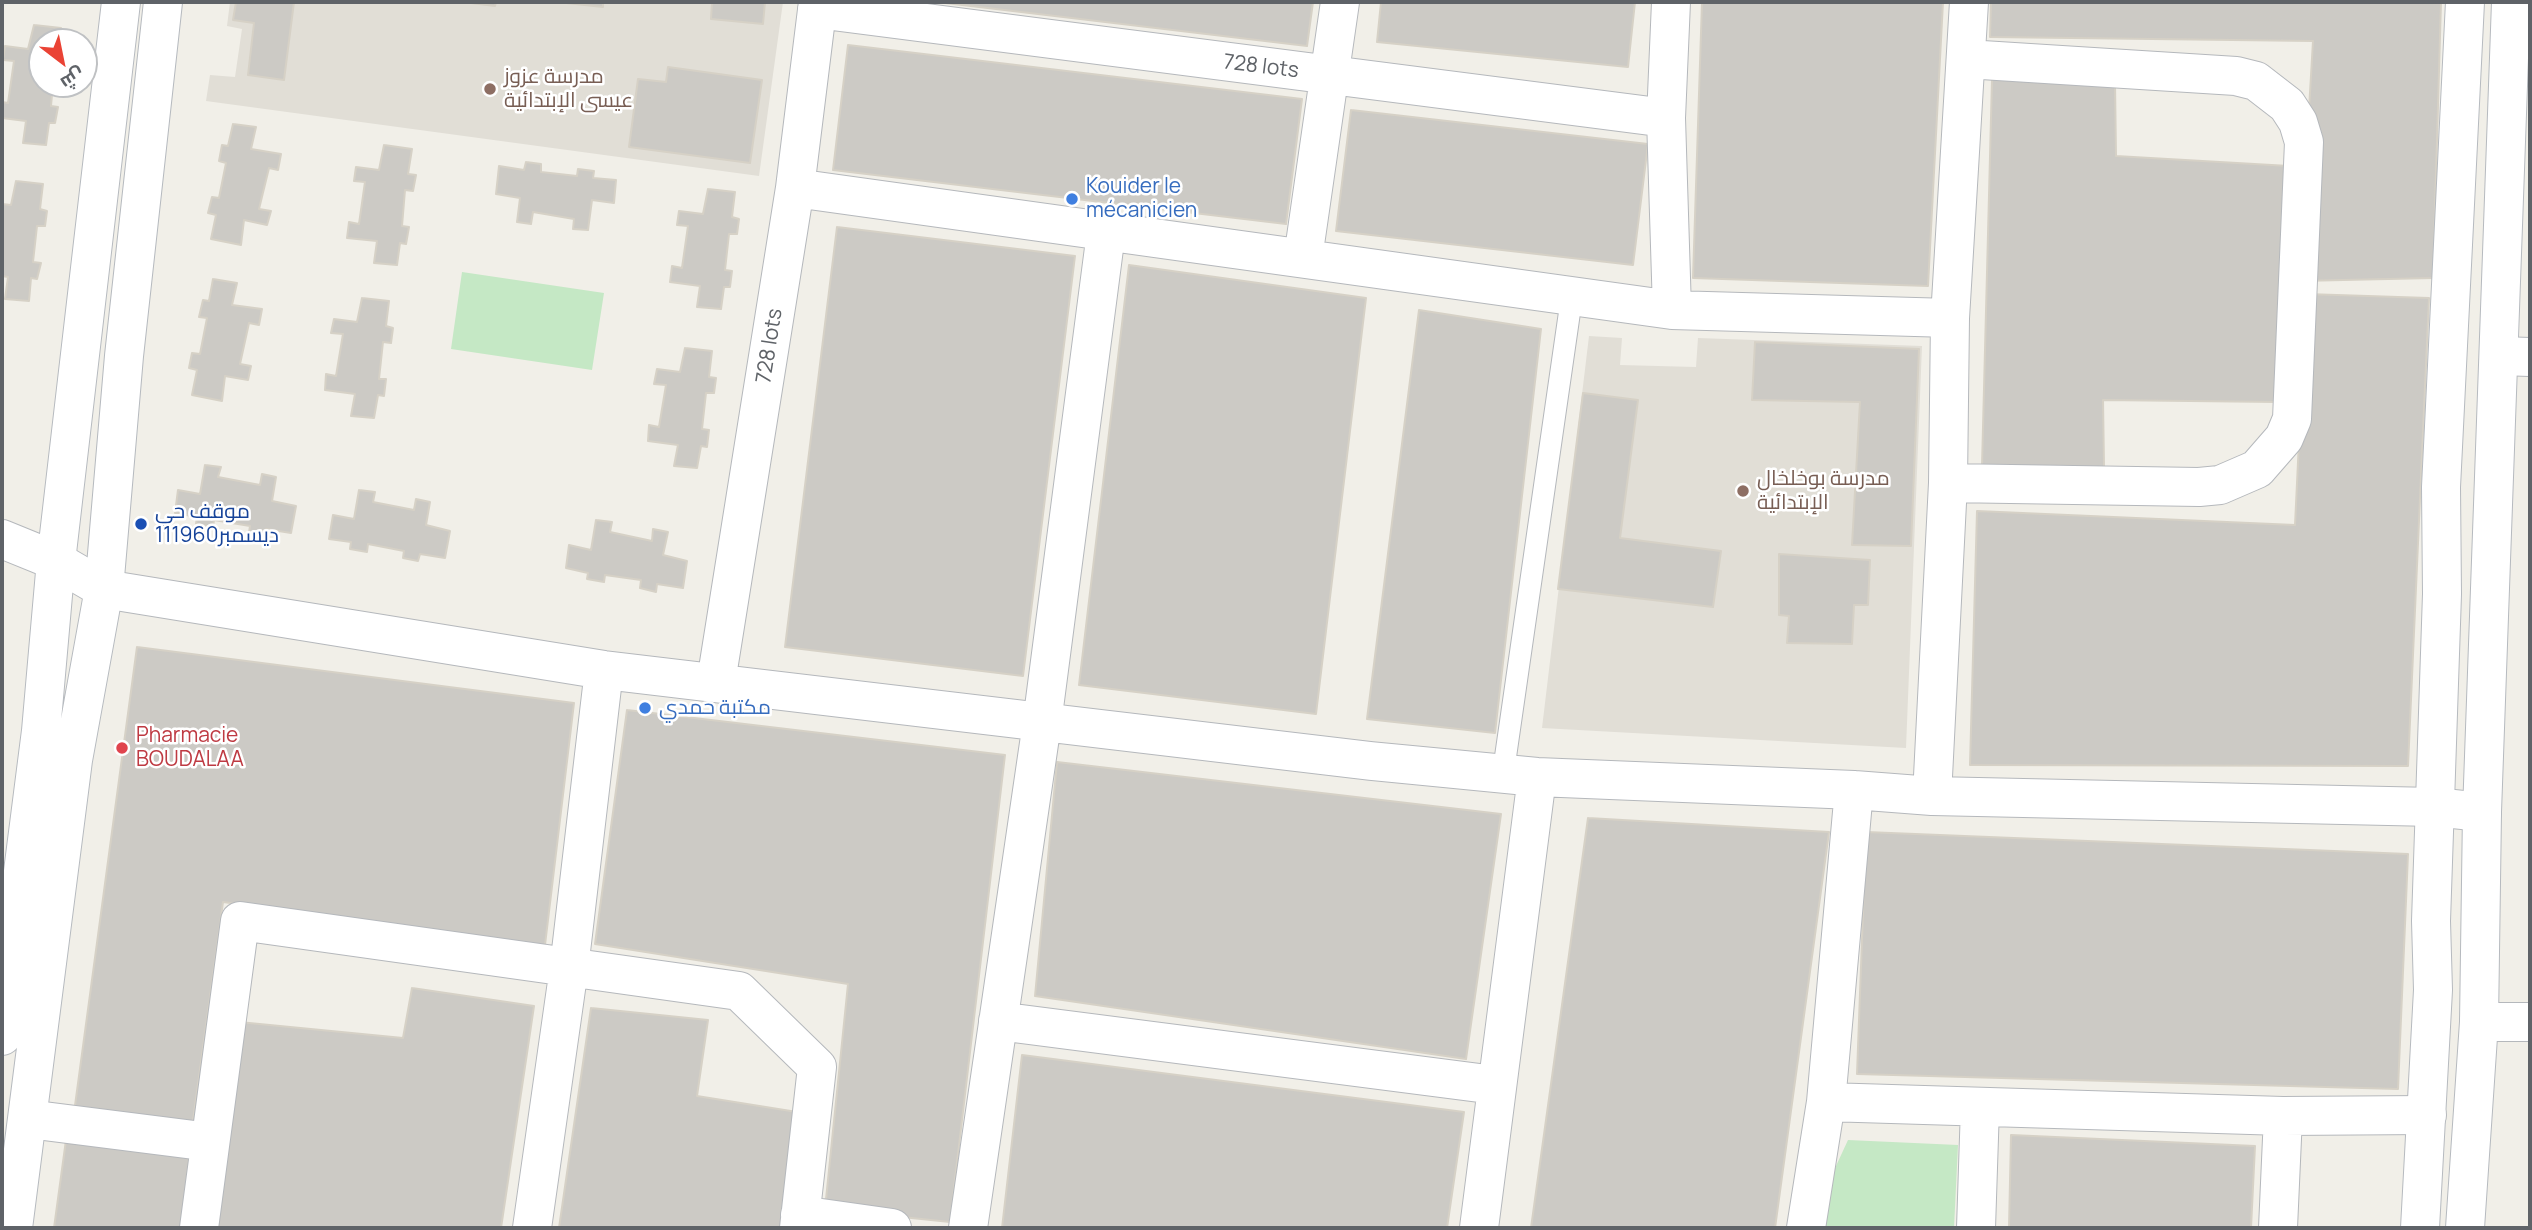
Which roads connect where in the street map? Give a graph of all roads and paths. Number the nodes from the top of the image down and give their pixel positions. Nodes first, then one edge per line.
1 (121, 2) edge
2 (163, 2) edge
3 (1340, 2) edge
4 (1671, 2) edge
5 (1969, 2) edge
6 (2465, 2) edge
7 (2511, 2) edge
8 (818, 5) edge
9 (1966, 59) junction
10 (1331, 76) junction
11 (1666, 118) junction
12 (795, 188) junction
13 (1106, 233) junction
14 (1303, 258) junction
15 (1572, 295) junction
16 (1672, 310) junction
17 (1950, 318) junction
18 (2515, 356) edge
19 (1948, 483) junction
20 (2, 539) edge
21 (56, 561) junction
22 (104, 589) junction
23 (604, 670) junction
24 (716, 682) junction
25 (1042, 723) junction
26 (1520, 775) junction
27 (1854, 790) junction
28 (1932, 796) junction
29 (2434, 807) junction
30 (2482, 812) junction
31 (569, 968) junction
32 (998, 1021) junction
33 (2479, 1022) junction
34 (2530, 1022) edge
35 (2, 1036) edge
36 (1495, 1085) junction
37 (1826, 1102) junction
38 (1980, 1107) junction
39 (2427, 1115) junction
40 (2283, 1116) junction
41 (27, 1119) junction
42 (211, 1142) junction
43 (799, 1221) edge
44 (13, 1228) edge
45 (199, 1228) edge
46 (532, 1228) edge
47 (892, 1228) edge
48 (968, 1228) edge
49 (1479, 1228) edge
50 (1806, 1228) edge
51 (1976, 1228) edge
52 (2278, 1228) edge
53 (2420, 1228) edge
54 (2465, 1228) edge

1 - 21 street
2 - 22 street
3 - 10 street
4 - 11 street
5 - 9 street
6 - 29 street
7 - 18 street
8 - 10 street, 728 lots
8 - 12 street, 728 lots
9 - 17 street
9 - 19 street
10 - 11 street, 728 lots
10 - 14 street
11 - 16 street
12 - 13 street
12 - 24 street, 728 lots
13 - 14 street
13 - 25 street
14 - 15 street
15 - 16 street
15 - 26 lane
16 - 17 street
17 - 19 street
18 - 30 street
19 - 28 street
20 - 21 street
21 - 22 street
21 - 35 street
22 - 23 street
22 - 41 street
23 - 24 street
23 - 31 street
24 - 25 street
25 - 26 street
25 - 32 street
26 - 27 street
26 - 36 street
27 - 28 street
27 - 37 street
28 - 29 street
29 - 30 street
29 - 39 street
30 - 33 street
31 - 42 street
31 - 43 street
31 - 46 street
32 - 36 street
32 - 48 street
33 - 34 street
33 - 54 street
36 - 49 street
37 - 38 street
37 - 50 street
38 - 40 street
38 - 51 street
39 - 40 street
39 - 53 street
40 - 52 street
41 - 42 street
41 - 44 street
42 - 45 street
43 - 47 street

